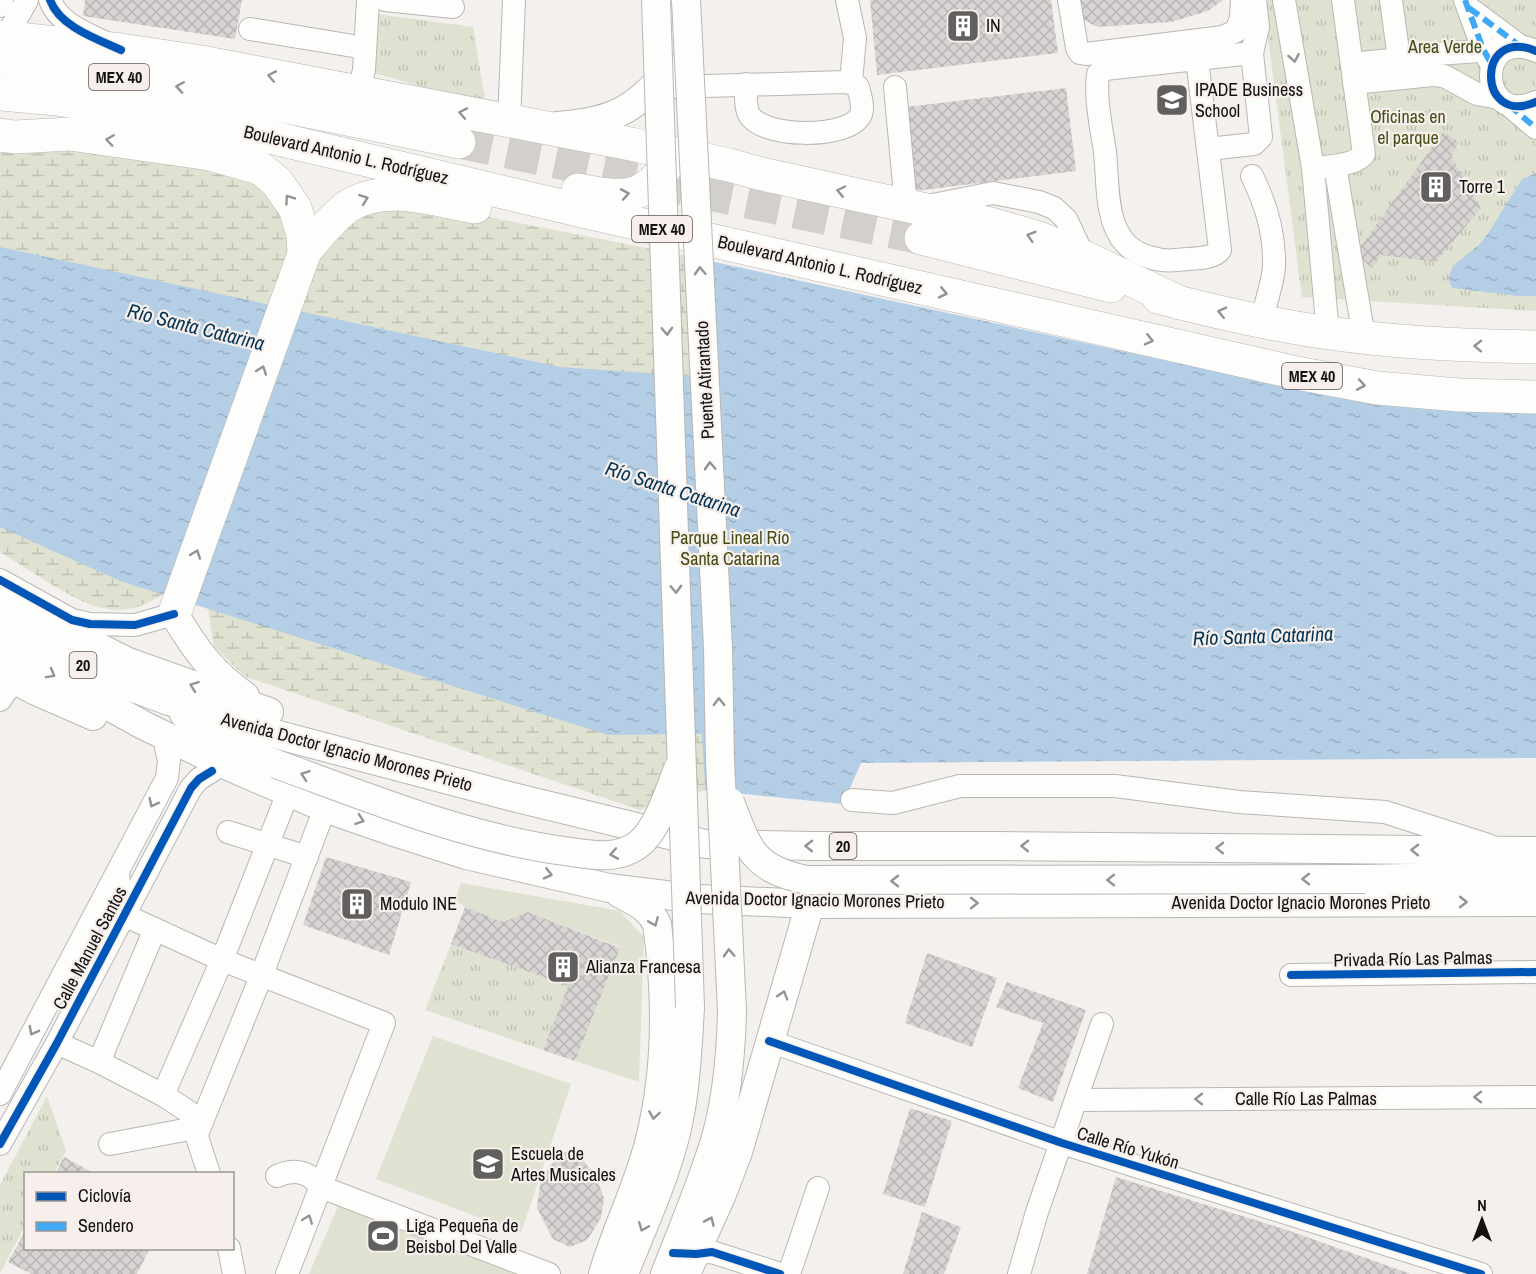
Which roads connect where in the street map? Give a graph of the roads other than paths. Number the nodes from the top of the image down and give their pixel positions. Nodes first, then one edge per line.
1 (2, 0) edge
2 (27, 0) edge
3 (50, 0) edge
4 (368, 0) edge
5 (385, 0) edge
6 (514, 0) edge
7 (656, 0) edge
8 (669, 0) edge
9 (686, 0) edge
10 (847, 0) edge
11 (1069, 0) edge
12 (1242, 0) edge
13 (1255, 0) edge
14 (1284, 0) edge
15 (1343, 0) edge
16 (1391, 0) edge
17 (1467, 4) edge
18 (0, 6) edge
19 (453, 8) dead end
20 (250, 29) dead end
21 (2, 47) edge
22 (365, 48) junction
23 (1521, 48) edge
24 (121, 50) junction
25 (1252, 53) junction
26 (1395, 57) junction
27 (1487, 57) junction
28 (1197, 59) junction
29 (1353, 74) junction
30 (672, 78) junction
31 (851, 82) junction
32 (746, 84) junction
33 (895, 87) dead end
34 (0, 94) edge
35 (358, 94) junction
36 (1504, 101) junction
37 (1536, 102) edge
38 (235, 112) junction
39 (509, 122) junction
40 (542, 127) junction
41 (1536, 128) edge
42 (5, 132) edge
43 (459, 142) tunnel mouth
44 (319, 149) junction
45 (1208, 149) junction
46 (675, 153) junction
47 (729, 165) junction
48 (1335, 166) junction
49 (1313, 168) junction
50 (1252, 176) dead end
51 (595, 214) junction
52 (706, 215) junction
53 (915, 217) junction
54 (304, 253) junction
55 (1180, 303) junction
56 (1261, 321) junction
57 (1092, 327) junction
58 (1328, 333) junction
59 (1364, 337) junction
60 (1536, 347) edge
61 (1536, 398) edge
62 (0, 580) edge
63 (0, 598) edge
64 (175, 612) junction
65 (0, 622) edge
66 (0, 646) edge
67 (5, 684) edge
68 (169, 701) junction
69 (269, 712) junction
70 (166, 748) junction
71 (682, 761) junction
72 (720, 761) junction
73 (394, 765) junction
74 (212, 771) junction
75 (280, 782) junction
76 (852, 800) dead end
77 (325, 808) junction
78 (228, 832) dead end
79 (268, 845) junction
80 (1507, 851) junction
81 (1536, 851) edge
82 (307, 857) junction
83 (118, 872) junction
84 (1536, 875) edge
85 (141, 884) junction
86 (609, 888) junction
87 (1536, 902) edge
88 (810, 904) junction
89 (124, 915) junction
90 (155, 929) junction
91 (222, 960) junction
92 (1536, 972) edge
93 (262, 974) junction
94 (1291, 975) dead end
95 (1102, 1024) dead end
96 (769, 1041) junction
97 (57, 1043) junction
98 (99, 1062) junction
99 (0, 1094) edge
100 (163, 1095) junction
101 (1536, 1097) edge
102 (1077, 1100) junction
103 (196, 1131) junction
104 (1062, 1143) junction
105 (0, 1144) edge
106 (110, 1144) dead end
107 (209, 1172) edge
108 (277, 1176) dead end
109 (321, 1187) junction
110 (818, 1188) dead end
111 (229, 1250) edge
112 (680, 1264) edge
113 (235, 1273) edge
114 (287, 1274) edge
115 (549, 1274) edge
116 (603, 1274) edge
117 (624, 1274) edge
118 (780, 1274) edge
119 (789, 1274) edge
120 (1019, 1274) edge
121 (1481, 1274) edge

1 - 18 street
2 - 21 street
3 - 24 street
4 - 22 street
5 - 19 street
6 - 39 street
7 -> 71 main road, Puente Atirantado, bridge
8 - 30 main road
72 -> 9 main road, Puente Atirantado, bridge
10 - 31 street
11 - 12 street
13 - 25 street
14 -> 49 street
15 - 29 street
16 - 26 street
17 - 23 street
17 - 27 street
20 - 22 street
21 - 24 highway
38 -> 21 highway, Boulevard Antonio L. Rodríguez / MEX 40
22 - 35 street
23 - 27 street
35 -> 24 highway
25 - 28 street
25 - 45 street
26 - 27 street
26 - 29 street
27 - 36 street
28 - 45 street
28 - 45 street
29 - 36 street
29 - 48 street
30 - 32 street
30 - 40 main road
30 - 46 main road
31 - 32 street
31 - 32 street
33 - 53 street
34 - 38 highway, Boulevard Antonio L. Rodríguez / MEX 40
39 -> 35 highway
36 - 37 street
36 - 41 street
38 - 43 highway, Boulevard Antonio L. Rodríguez / MEX 40
38 - 44 highway, Boulevard Antonio L. Rodríguez / MEX 40
39 - 40 highway
40 - 46 highway
54 -> 42 highway
44 -> 46 highway
44 - 51 highway, Boulevard Antonio L. Rodríguez / MEX 40
46 - 47 highway
46 - 52 highway
47 - 52 highway
53 -> 47 highway
48 - 49 street
48 - 59 street
49 - 58 street
50 - 56 street
54 -> 51 highway
51 -> 57 highway, Boulevard Antonio L. Rodríguez / MEX 40
52 - 57 highway
53 - 55 highway
53 - 55 highway
64 -> 54 highway
56 -> 55 highway
56 - 58 highway
57 -> 61 highway, Boulevard Antonio L. Rodríguez / MEX 40
58 - 59 highway
60 -> 59 highway
62 - 64 street
69 -> 63 main road
64 - 69 main road
65 - 68 main road, Avenida Doctor Ignacio Morones Prieto / 20
66 -> 75 main road, Avenida Doctor Ignacio Morones Prieto / 20
67 - 70 main road
68 - 73 main road, Avenida Doctor Ignacio Morones Prieto / 20
68 - 75 main road
69 - 73 main road
70 - 74 main road
70 -> 83 street, Calle Manuel Santos
71 -> 75 main road, bridge
71 -> 117 main road, Puente Atirantado, bridge
84 -> 72 main road, bridge
112 -> 72 main road, bridge
80 -> 73 main road, Avenida Doctor Ignacio Morones Prieto / 20
74 - 75 main road
74 - 85 street, Calle Manuel Santos
75 - 77 main road, Avenida Doctor Ignacio Morones Prieto / 20
75 - 79 street
76 - 80 street
77 - 82 street
77 -> 86 main road, Avenida Doctor Ignacio Morones Prieto / 20
78 - 79 street
79 - 82 street
79 - 91 street
80 - 81 main road, Avenida Doctor Ignacio Morones Prieto / 20
82 - 93 street
83 - 85 street
83 - 89 street
83 -> 99 street, Calle Manuel Santos
85 - 89 street, Calle Manuel Santos
86 - 88 main road, Avenida Doctor Ignacio Morones Prieto / 20
86 -> 116 main road
88 -> 87 main road, Avenida Doctor Ignacio Morones Prieto / 20
96 -> 88 main road
89 - 90 street
89 - 97 street, Calle Manuel Santos
90 - 91 street
90 - 98 street
91 - 93 street
91 - 100 street
92 - 94 street, Privada Río Las Palmas
93 - 103 street
93 - 109 street
95 - 102 street
96 - 104 street, Calle Río Yukón
112 -> 96 main road
97 - 98 street
97 - 105 street, Calle Manuel Santos
98 - 100 street
100 - 103 street
101 -> 102 street, Calle Río Las Palmas
102 - 104 street
103 - 106 street
103 - 107 street
104 - 120 street
104 - 121 street, Calle Río Yukón
108 - 109 street
114 -> 109 street
109 - 115 street
110 - 119 street
111 - 113 street
112 - 118 street

